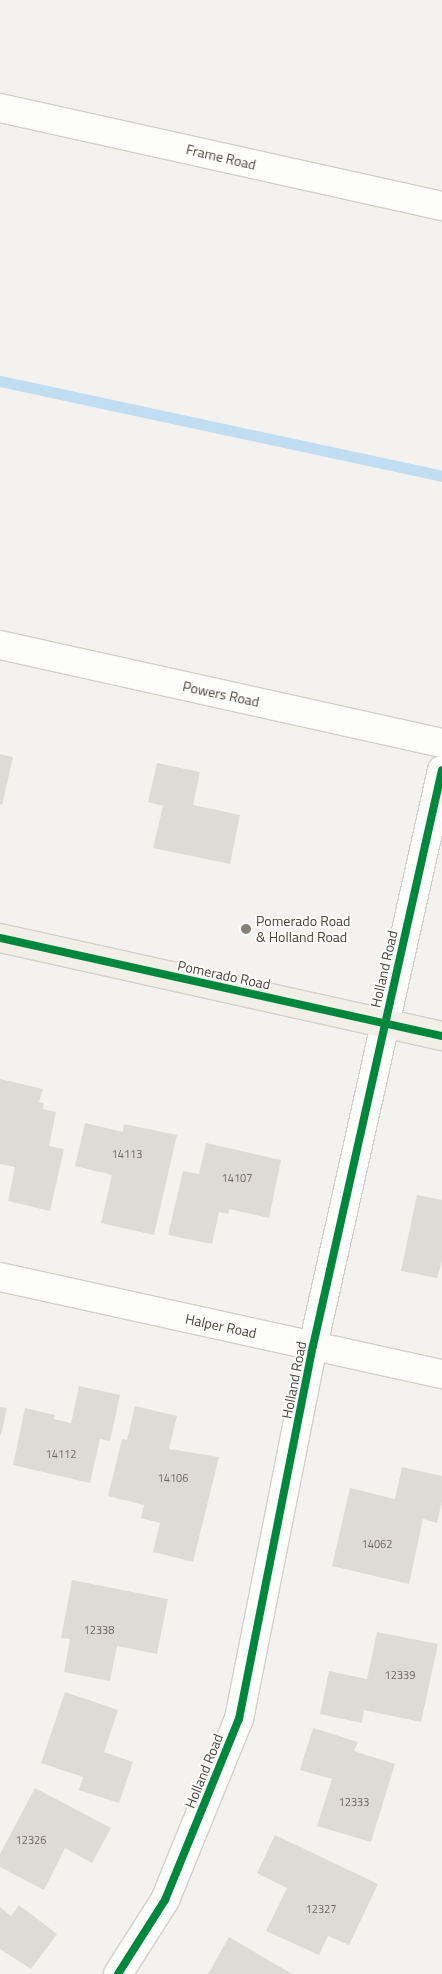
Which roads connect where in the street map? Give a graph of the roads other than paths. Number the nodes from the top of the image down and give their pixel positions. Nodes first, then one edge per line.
1 (0, 108) edge
2 (442, 206) edge
3 (0, 645) edge
4 (442, 743) edge
5 (442, 770) edge
6 (0, 938) edge
7 (384, 1023) junction
8 (442, 1036) edge
9 (0, 1277) edge
10 (313, 1346) junction
11 (442, 1374) edge
12 (118, 1974) edge

1 - 2 street, Frame Road
3 - 4 street, Powers Road
5 - 7 street, Holland Road
6 - 7 main road, Pomerado Road
7 - 8 main road, Pomerado Road
7 - 10 street, Holland Road
9 - 10 street, Halper Road
10 - 11 street, Halper Road
10 - 12 street, Holland Road

